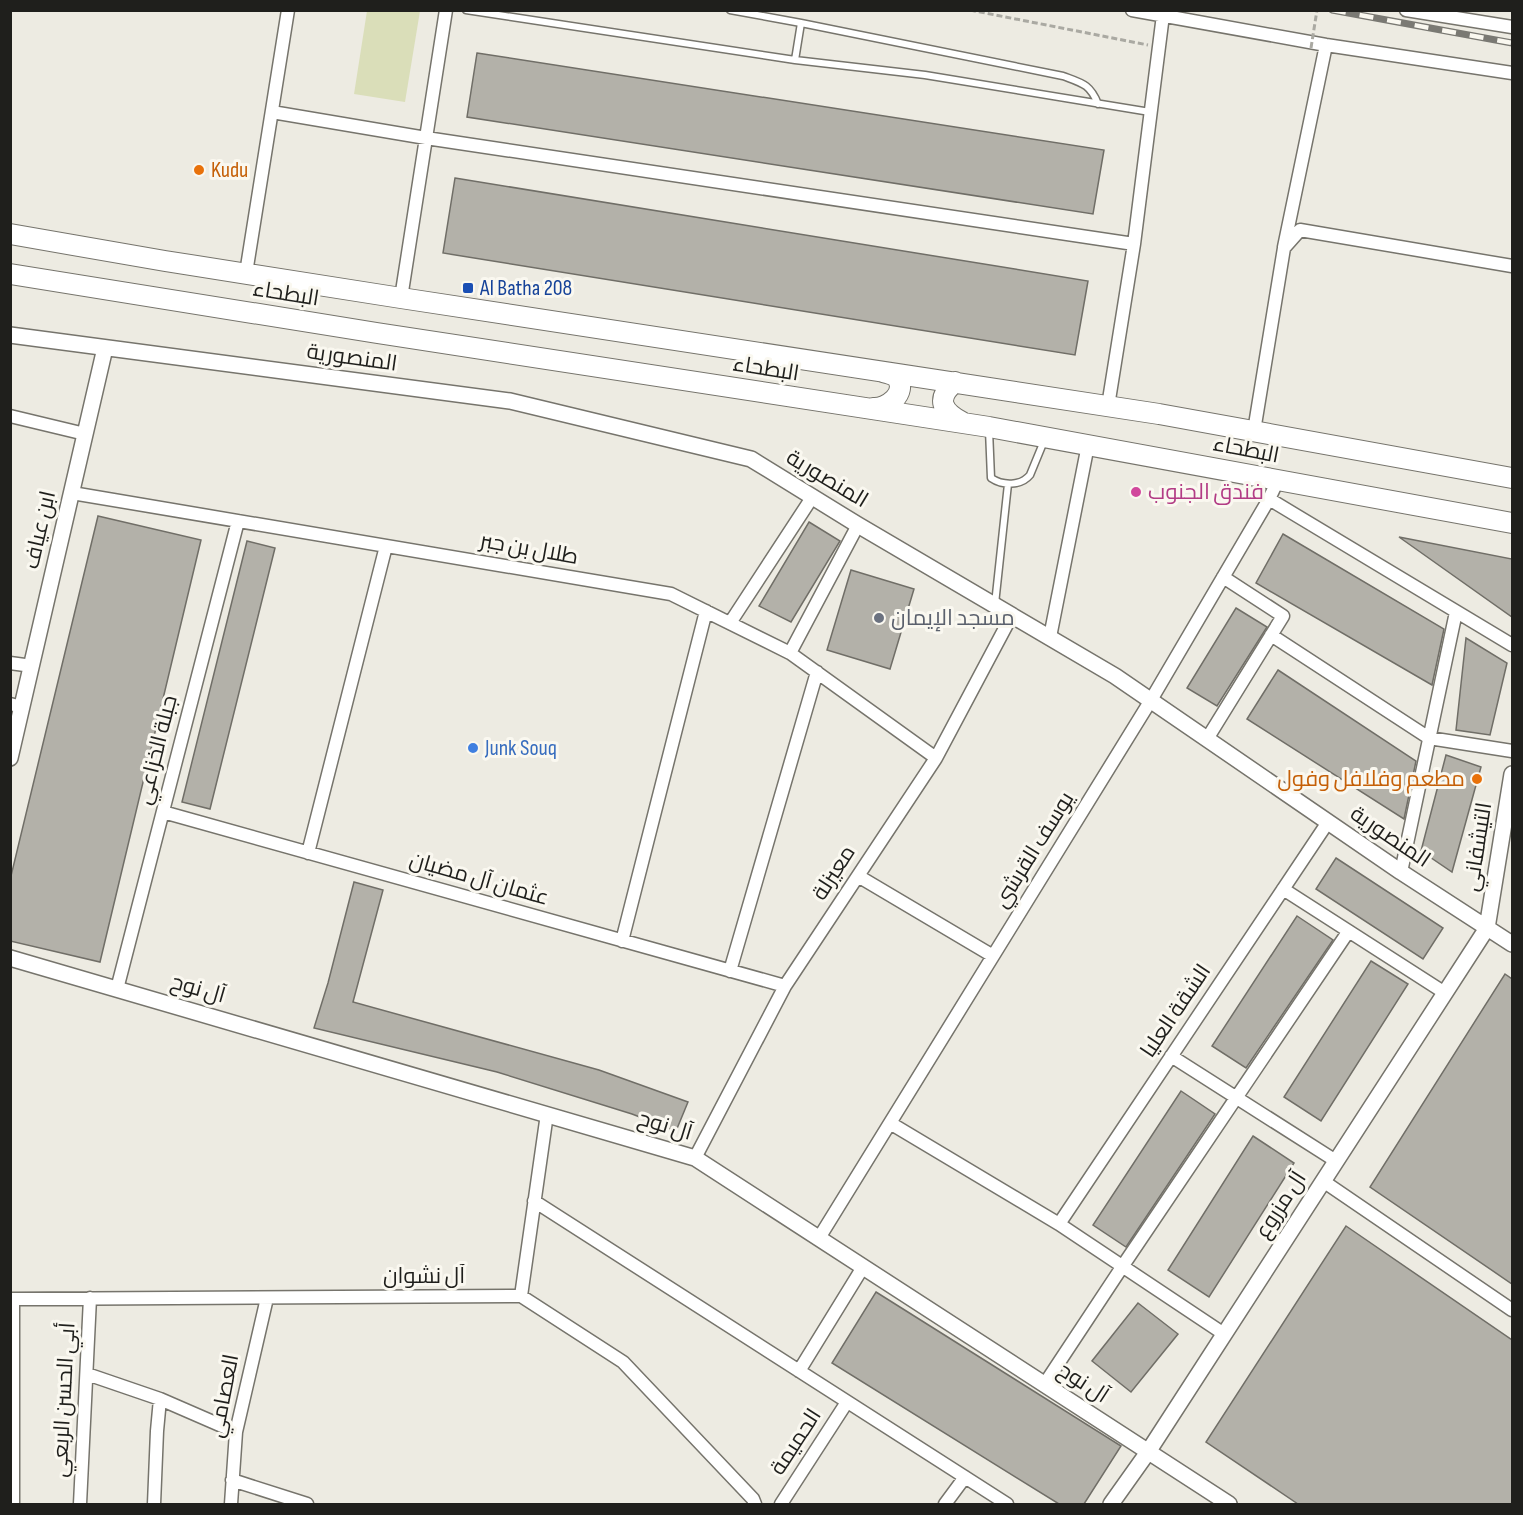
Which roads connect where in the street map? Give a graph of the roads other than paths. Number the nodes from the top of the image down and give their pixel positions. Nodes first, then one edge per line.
1 (288, 10) edge
2 (446, 10) edge
3 (466, 10) edge
4 (730, 10) edge
5 (1132, 10) edge
6 (1406, 10) edge
7 (1163, 15) junction
8 (801, 23) junction
9 (1512, 27) edge
10 (1326, 45) junction
11 (795, 60) junction
12 (1512, 73) edge
13 (1098, 104) junction
14 (272, 112) junction
15 (1150, 112) junction
16 (426, 138) junction
17 (10, 234) edge
18 (1134, 244) junction
19 (1284, 248) junction
20 (1512, 266) edge
21 (10, 273) edge
22 (246, 273) junction
23 (401, 298) junction
24 (10, 335) edge
25 (105, 348) junction
26 (883, 372) junction
27 (955, 382) junction
28 (1108, 406) junction
29 (868, 408) junction
30 (10, 416) edge
31 (962, 422) junction
32 (989, 427) junction
33 (1254, 431) junction
34 (85, 434) junction
35 (1045, 437) junction
36 (1088, 445) junction
37 (1512, 478) edge
38 (1278, 480) junction
39 (1008, 484) junction
40 (72, 493) junction
41 (813, 496) junction
42 (1269, 499) junction
43 (238, 521) junction
44 (1512, 523) edge
45 (858, 525) junction
46 (386, 546) junction
47 (1223, 577) junction
48 (995, 605) junction
49 (706, 611) junction
50 (1456, 612) junction
51 (1012, 615) junction
52 (730, 623) junction
53 (1271, 635) junction
54 (1050, 637) junction
55 (1512, 645) edge
56 (790, 653) junction
57 (10, 663) edge
58 (32, 666) junction
59 (818, 672) junction
60 (1151, 700) junction
61 (16, 706) edge
62 (1429, 738) junction
63 (1207, 739) junction
64 (1512, 751) edge
65 (10, 758) edge
66 (936, 758) junction
67 (1512, 774) edge
68 (163, 812) junction
69 (1328, 822) junction
70 (308, 853) junction
71 (1401, 872) junction
72 (858, 876) junction
73 (1283, 889) junction
74 (1487, 928) junction
75 (1348, 932) junction
76 (622, 941) junction
77 (1512, 944) edge
78 (993, 956) junction
79 (10, 958) edge
80 (730, 971) junction
81 (784, 986) junction
82 (117, 989) junction
83 (1445, 993) junction
84 (1171, 1056) junction
85 (1236, 1098) junction
86 (547, 1114) junction
87 (890, 1123) junction
88 (695, 1158) junction
89 (1336, 1161) junction
90 (1323, 1181) junction
91 (534, 1202) junction
92 (1059, 1224) junction
93 (819, 1238) junction
94 (863, 1267) junction
95 (1122, 1267) junction
96 (521, 1296) junction
97 (90, 1298) junction
98 (267, 1298) junction
99 (12, 1299) edge
100 (1512, 1310) edge
101 (1224, 1334) junction
102 (799, 1371) junction
103 (87, 1374) junction
104 (1044, 1385) junction
105 (160, 1399) junction
106 (847, 1402) junction
107 (236, 1432) junction
108 (1148, 1452) junction
109 (964, 1477) junction
110 (232, 1480) junction
111 (12, 1504) edge
112 (80, 1504) edge
113 (154, 1504) edge
114 (231, 1504) edge
115 (307, 1504) edge
116 (755, 1504) edge
117 (781, 1504) edge
118 (945, 1504) edge
119 (1007, 1504) edge
120 (1111, 1504) edge
121 (1229, 1504) edge

1 - 14 street
2 - 16 street
3 - 11 lane
4 - 8 lane
5 - 7 street
6 - 9 street
7 - 10 street
7 - 15 street
8 - 11 lane
8 - 13 lane
10 - 12 street
10 - 19 street
11 - 13 lane
13 - 15 lane
14 - 16 street
14 - 22 street
15 - 18 street
16 - 18 street
16 - 23 street
17 - 22 main road, البطحاء
18 - 28 street
19 - 20 street
19 - 33 street
21 - 29 main road, البطحاء
22 - 23 main road, البطحاء
23 - 26 main road, البطحاء
24 - 25 street, المنصورية
25 - 34 street, ابن عياف
25 - 41 street, المنصورية
26 - 27 main road, البطحاء
26 - 29 main road
27 - 28 main road, البطحاء
27 - 31 main road
28 - 33 main road, البطحاء
29 - 31 main road, البطحاء
30 - 34 street
31 - 32 main road, البطحاء
32 - 35 main road, البطحاء
32 - 39 lane
33 - 37 main road, البطحاء
34 - 40 street, ابن عياف
35 - 36 main road, البطحاء
35 - 39 lane
36 - 38 main road, البطحاء
36 - 54 street
38 - 42 street, يوسف القرشي
38 - 44 main road, البطحاء
39 - 48 lane
40 - 43 street, طلال بن جبر
40 - 58 street, ابن عياف
41 - 45 street, المنصورية
41 - 52 street
42 - 47 street, يوسف القرشي
42 - 50 street
43 - 46 street, طلال بن جبر
43 - 68 street, جبلة الخزاعي
45 - 48 street, المنصورية
45 - 56 street
46 - 49 street, طلال بن جبر
46 - 70 street
47 - 53 street
47 - 60 street, يوسف القرشي
48 - 51 street, المنصورية
49 - 52 street, طلال بن جبر
49 - 76 street
50 - 55 street
50 - 62 street
51 - 54 street, المنصورية
51 - 66 street, معيزلة
52 - 56 street, طلال بن جبر
53 - 62 street
53 - 63 street
54 - 60 street, المنصورية
56 - 59 street, طلال بن جبر
57 - 58 street
58 - 61 street, ابن عياف
59 - 66 street, طلال بن جبر
59 - 80 street
60 - 63 street, المنصورية
60 - 78 street, يوسف القرشي
61 - 65 street, ابن عياف
62 - 64 street
62 - 71 street
63 - 69 street, المنصورية
66 - 72 street, معيزلة
67 - 74 street, التيشفاني
68 - 70 street, عثمان آل مضيان
68 - 82 street, جبلة الخزاعي
69 - 71 street, المنصورية
69 - 73 street, الشقة العليا
70 - 76 street, عثمان آل مضيان
71 - 74 street, المنصورية
72 - 78 street
72 - 81 street, معيزلة
73 - 75 street
73 - 84 street, الشقة العليا
74 - 77 street, المنصورية
74 - 83 street, آل مزروع
75 - 83 street
75 - 85 street
76 - 80 street, عثمان آل مضيان
78 - 87 street, يوسف القرشي
79 - 82 street, آل نوح
80 - 81 street, عثمان آل مضيان
81 - 88 street, معيزلة
82 - 86 street, آل نوح
83 - 89 street, آل مزروع
84 - 85 street
84 - 92 street, الشقة العليا
85 - 89 street
85 - 95 street
86 - 88 street, آل نوح
86 - 91 street
87 - 92 street
87 - 93 street, يوسف القرشي
88 - 93 street, آل نوح
89 - 90 street, آل مزروع
90 - 100 street
90 - 101 street, آل مزروع
91 - 96 street
91 - 102 street
92 - 95 street
93 - 94 street, آل نوح
94 - 102 street
94 - 104 street, آل نوح
95 - 101 street
95 - 104 street
96 - 98 street, آل نشوان
96 - 116 street
97 - 98 street, آل نشوان
97 - 99 street, آل نشوان
97 - 103 street, أبي الحسن الربعي
98 - 107 street, العصامي
99 - 111 street
101 - 108 street, آل مزروع
102 - 106 street
103 - 105 street
103 - 112 street, أبي الحسن الربعي
104 - 108 street, آل نوح
105 - 107 street
105 - 113 street
106 - 109 street
106 - 117 street, الحميمة
107 - 110 street, العصامي
108 - 120 street, آل مزروع
108 - 121 street, آل نوح
109 - 118 street
109 - 119 street
110 - 114 street, العصامي
110 - 115 street

